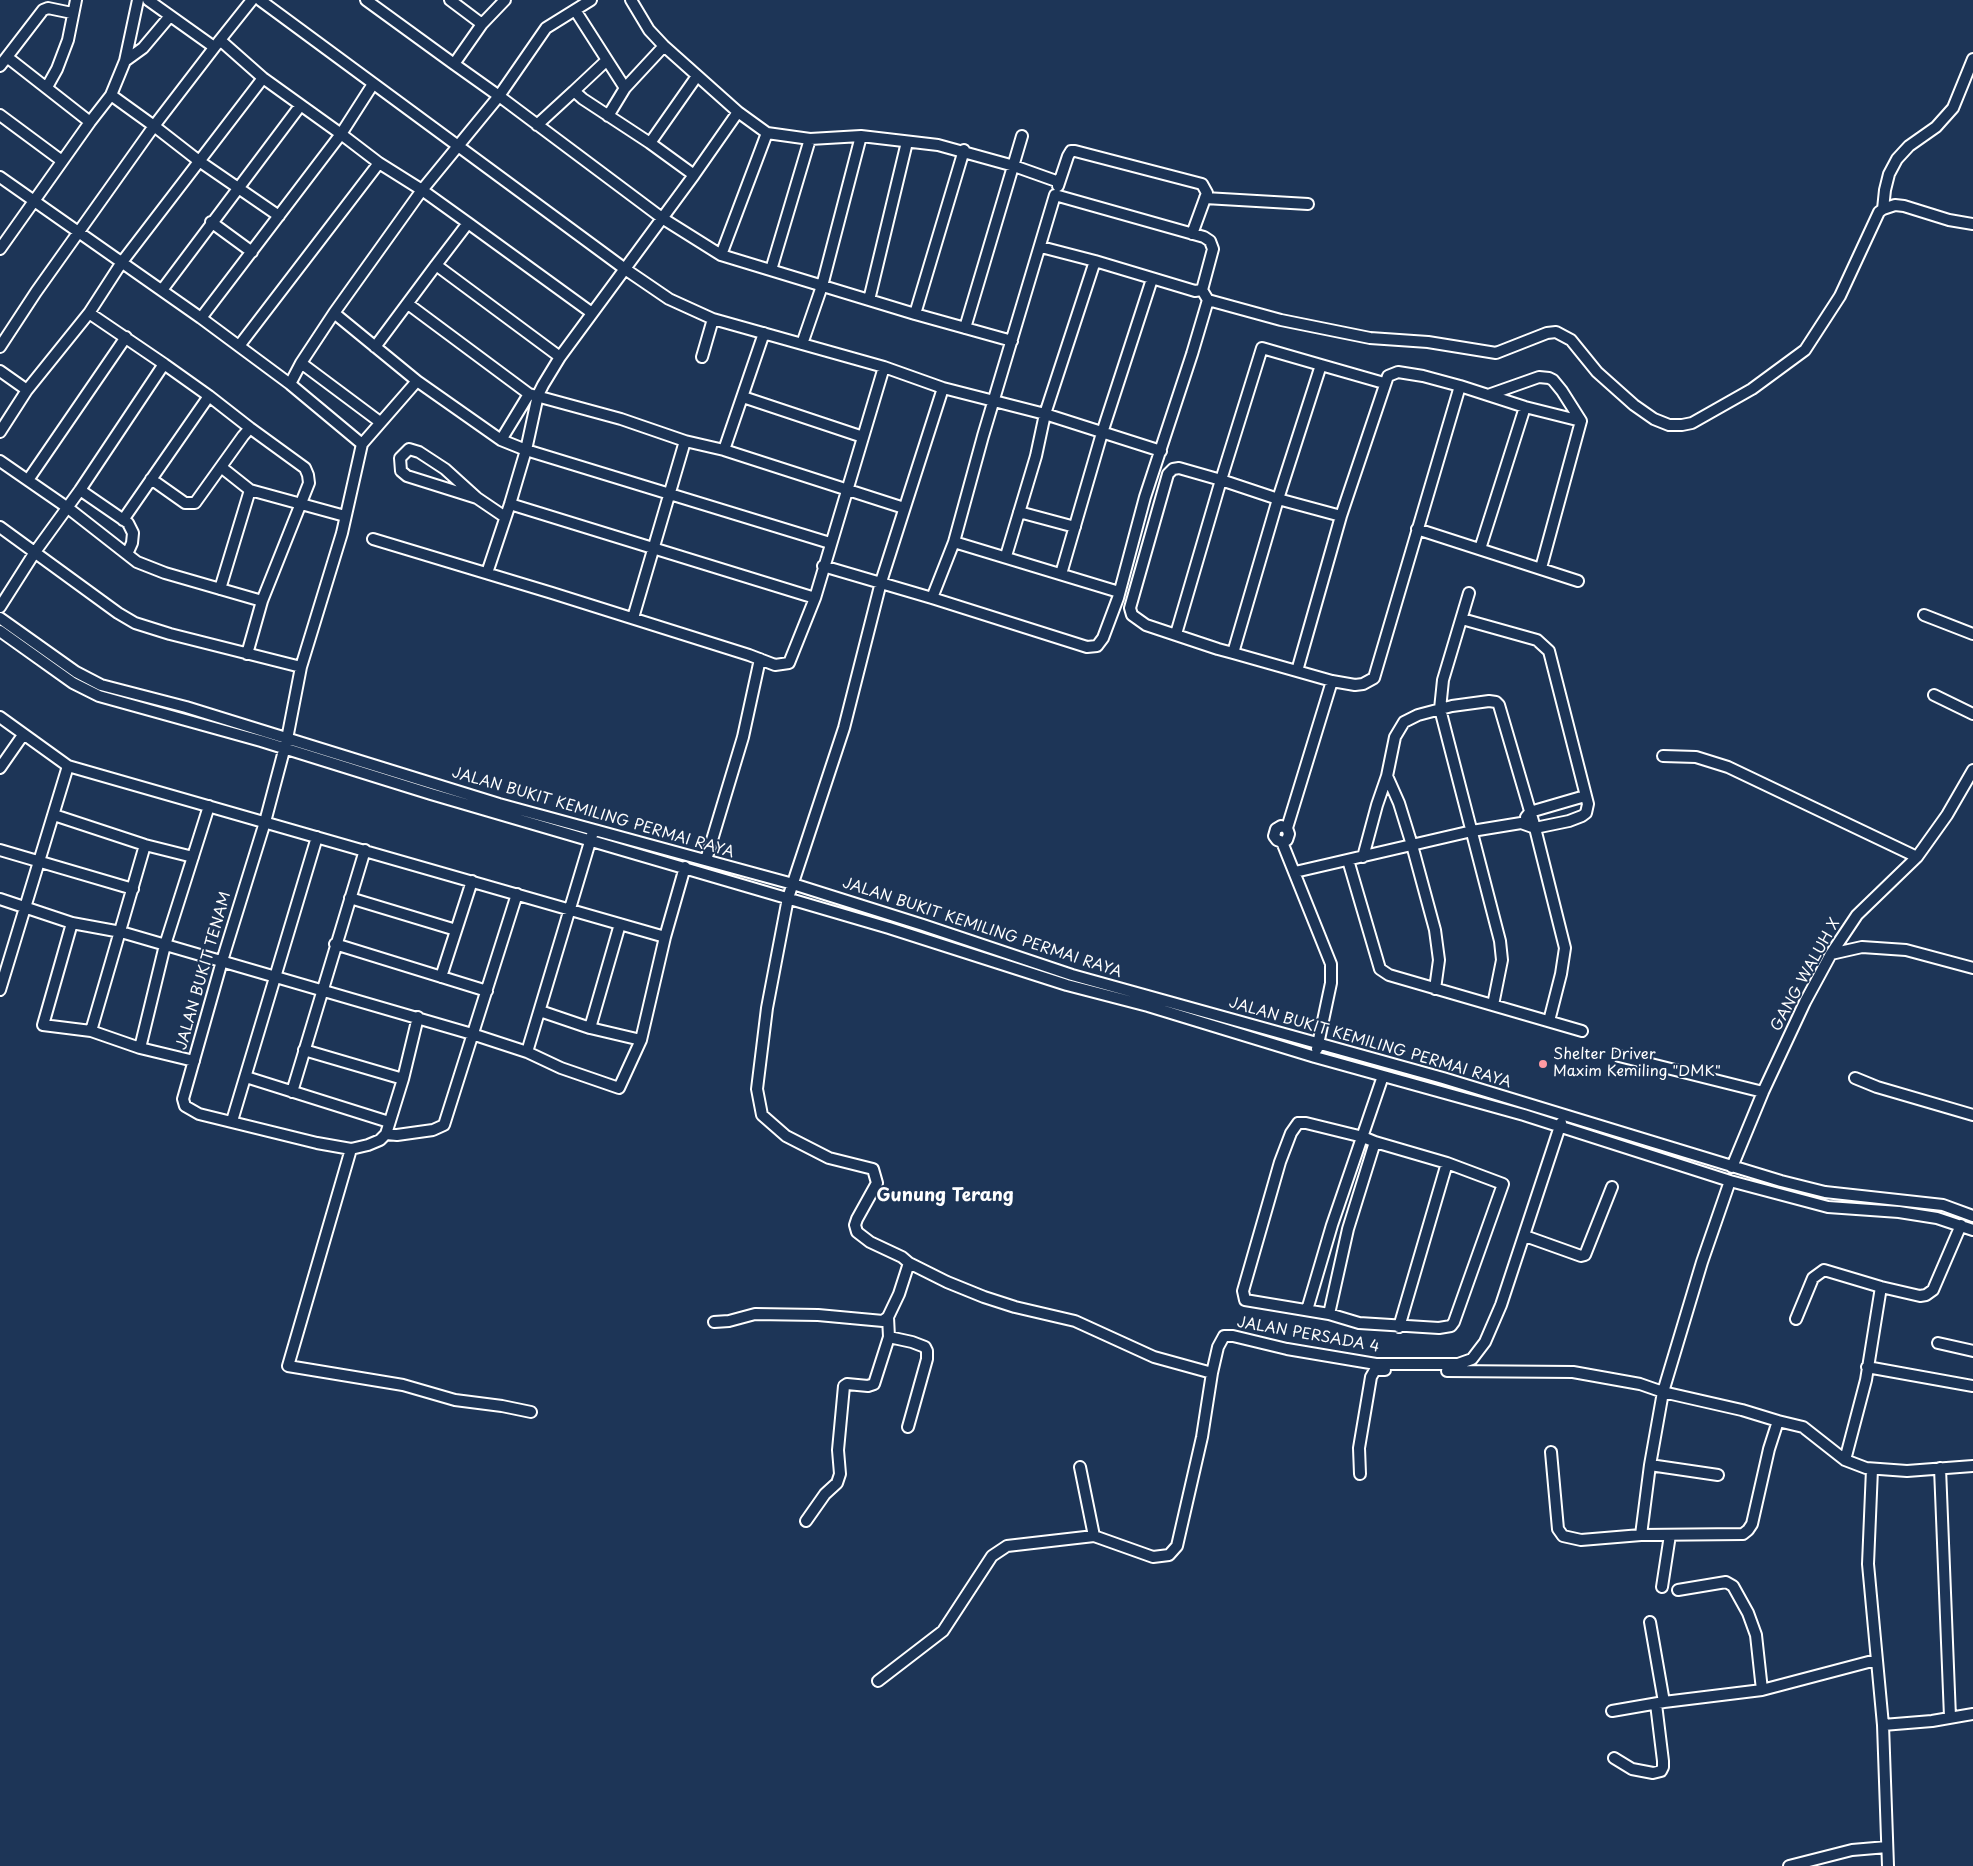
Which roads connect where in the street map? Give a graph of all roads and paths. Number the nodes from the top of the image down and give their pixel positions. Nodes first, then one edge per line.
1 (76, 0) edge
2 (138, 0) edge
3 (148, 0) edge
4 (259, 0) edge
5 (366, 0) edge
6 (450, 0) edge
7 (505, 0) edge
8 (591, 0) edge
9 (631, 0) edge
10 (575, 10) junction
11 (72, 14) junction
12 (170, 16) junction
13 (482, 24) junction
14 (217, 44) junction
15 (664, 46) junction
16 (7, 57) junction
17 (1973, 59) edge
18 (607, 60) junction
19 (125, 61) junction
20 (454, 64) junction
21 (0, 66) edge
22 (697, 76) junction
23 (263, 78) junction
24 (373, 84) junction
25 (47, 87) junction
26 (625, 88) junction
27 (574, 91) junction
28 (112, 95) junction
29 (499, 96) junction
30 (300, 106) junction
31 (738, 112) junction
32 (0, 115) edge
33 (608, 116) junction
34 (90, 122) junction
35 (538, 125) junction
36 (154, 126) junction
37 (767, 133) junction
38 (341, 134) junction
39 (861, 136) junction
40 (1022, 136) dead end
41 (810, 140) junction
42 (907, 142) junction
43 (650, 143) junction
44 (459, 146) junction
45 (964, 150) junction
46 (62, 161) junction
47 (199, 161) junction
48 (379, 163) junction
49 (1014, 166) junction
50 (694, 175) junction
51 (0, 177) edge
52 (1059, 182) junction
53 (238, 186) junction
54 (422, 190) junction
55 (1055, 195) junction
56 (1206, 198) junction
57 (34, 201) junction
58 (1308, 204) dead end
59 (1883, 209) junction
60 (279, 216) junction
61 (662, 218) junction
62 (211, 222) junction
63 (468, 223) junction
64 (1973, 224) edge
65 (79, 232) junction
66 (1192, 234) junction
67 (1, 244) edge
68 (1041, 247) junction
69 (252, 252) junction
70 (721, 255) junction
71 (122, 262) junction
72 (1095, 262) junction
73 (436, 265) junction
74 (625, 269) junction
75 (771, 270) junction
76 (1152, 279) junction
77 (822, 286) junction
78 (162, 290) junction
79 (1202, 290) junction
80 (869, 300) junction
81 (1208, 300) junction
82 (408, 304) junction
83 (89, 313) junction
84 (334, 313) junction
85 (592, 313) junction
86 (916, 314) junction
87 (201, 318) junction
88 (713, 318) junction
89 (965, 328) junction
90 (764, 333) junction
91 (126, 337) junction
92 (1012, 341) junction
93 (802, 344) junction
94 (239, 346) junction
95 (0, 347) edge
96 (375, 347) junction
97 (560, 357) junction
98 (702, 357) dead end
99 (301, 363) junction
100 (164, 364) junction
101 (1321, 365) junction
102 (884, 367) junction
103 (0, 371) edge
104 (417, 381) junction
105 (1384, 383) junction
106 (290, 384) junction
107 (1460, 386) junction
108 (943, 388) junction
109 (27, 390) junction
110 (534, 394) junction
111 (1488, 395) junction
112 (210, 396) junction
113 (743, 397) junction
114 (993, 401) junction
115 (1525, 407) junction
116 (1045, 414) junction
117 (1581, 421) junction
118 (380, 422) junction
119 (250, 428) junction
120 (0, 432) edge
121 (1102, 433) junction
122 (863, 437) junction
123 (501, 440) junction
124 (685, 441) junction
125 (362, 444) junction
126 (526, 450) junction
127 (724, 450) junction
128 (1161, 451) junction
129 (0, 461) edge
130 (221, 467) junction
131 (151, 479) junction
132 (28, 480) junction
133 (1221, 480) junction
134 (846, 488) junction
135 (80, 490) junction
136 (250, 490) junction
137 (670, 494) junction
138 (477, 498) junction
139 (1278, 499) junction
140 (301, 504) junction
141 (510, 504) junction
142 (68, 508) junction
143 (904, 508) junction
144 (1019, 512) junction
145 (345, 516) junction
146 (1341, 516) junction
147 (505, 517) junction
148 (123, 520) junction
149 (0, 527) edge
150 (1075, 527) junction
151 (1417, 529) junction
152 (373, 538) dead end
153 (954, 542) junction
154 (830, 543) junction
155 (654, 549) junction
156 (1480, 549) junction
157 (35, 552) junction
158 (127, 554) junction
159 (1006, 556) junction
160 (823, 566) junction
161 (1541, 568) junction
162 (487, 574) junction
163 (1061, 574) junction
164 (1578, 581) dead end
165 (880, 582) junction
166 (220, 589) junction
167 (1119, 592) junction
168 (1469, 592) dead end
169 (815, 598) junction
170 (932, 598) junction
171 (262, 601) junction
172 (0, 606) edge
173 (1924, 615) dead end
174 (0, 618) edge
175 (633, 618) junction
176 (1462, 619) junction
177 (0, 631) edge
178 (1176, 634) junction
179 (1973, 634) edge
180 (1233, 653) junction
181 (247, 654) junction
182 (760, 659) junction
183 (302, 667) junction
184 (1297, 671) junction
185 (1332, 680) junction
186 (1934, 696) dead end
187 (1440, 709) junction
188 (1973, 714) edge
189 (0, 717) edge
190 (23, 734) junction
191 (286, 744) junction
192 (1663, 756) dead end
193 (68, 766) junction
194 (0, 768) edge
195 (1973, 770) edge
196 (1387, 776) junction
197 (1585, 796) junction
198 (209, 806) junction
199 (1530, 812) junction
200 (54, 815) junction
201 (265, 822) junction
202 (1521, 823) junction
203 (1535, 828) junction
204 (1472, 831) junction
205 (592, 835) junction
206 (317, 837) junction
207 (145, 845) junction
208 (1412, 845) junction
209 (0, 850) edge
210 (365, 850) junction
211 (194, 857) junction
212 (1363, 857) junction
213 (1917, 857) junction
214 (706, 860) junction
215 (1348, 860) junction
216 (40, 863) junction
217 (686, 867) junction
218 (1295, 872) junction
219 (472, 881) junction
220 (793, 884) junction
221 (133, 889) junction
222 (517, 894) junction
223 (350, 898) junction
224 (788, 898) junction
225 (0, 899) edge
226 (26, 907) junction
227 (569, 909) junction
228 (72, 923) junction
229 (620, 924) junction
230 (456, 930) junction
231 (121, 932) junction
232 (666, 937) junction
233 (335, 944) junction
234 (165, 945) junction
235 (1831, 954) junction
236 (222, 961) junction
237 (4, 962) edge
238 (1973, 968) edge
239 (276, 976) junction
240 (441, 977) junction
241 (321, 989) junction
242 (1435, 989) junction
243 (0, 990) edge
244 (487, 991) junction
245 (1493, 1005) junction
246 (540, 1011) junction
247 (418, 1017) junction
248 (1549, 1021) junction
249 (590, 1028) junction
250 (91, 1031) junction
251 (1582, 1031) dead end
252 (472, 1034) junction
253 (641, 1040) junction
254 (1318, 1044) junction
255 (140, 1048) junction
256 (304, 1050) junction
257 (527, 1052) junction
258 (1619, 1056) dead end
259 (1315, 1057) junction
260 (194, 1061) junction
261 (1383, 1076) junction
262 (246, 1077) junction
263 (1855, 1078) dead end
264 (403, 1079) junction
265 (292, 1092) junction
266 (1762, 1092) junction
267 (1562, 1114) junction
268 (1973, 1115) edge
269 (232, 1121) junction
270 (388, 1122) junction
271 (1560, 1127) junction
272 (386, 1134) junction
273 (1363, 1137) junction
274 (1375, 1142) junction
275 (351, 1149) junction
276 (1446, 1163) junction
277 (1732, 1167) junction
278 (1730, 1181) junction
279 (1612, 1186) dead end
280 (1882, 1198) junction
281 (1880, 1211) junction
282 (1973, 1216) edge
283 (1332, 1225) junction
284 (1961, 1225) junction
285 (1348, 1229) junction
286 (1973, 1230) edge
287 (1525, 1236) junction
288 (909, 1263) junction
289 (1881, 1287) junction
290 (1307, 1310) junction
291 (1329, 1314) junction
292 (888, 1318) junction
293 (1796, 1319) dead end
294 (714, 1322) dead end
295 (1399, 1327) junction
296 (889, 1337) junction
297 (1938, 1343) dead end
298 (1973, 1351) edge
299 (1867, 1367) junction
300 (1212, 1373) junction
301 (1973, 1386) edge
302 (1663, 1392) junction
303 (531, 1412) dead end
304 (1778, 1421) junction
305 (908, 1427) dead end
306 (1552, 1452) dead end
307 (1845, 1460) junction
308 (1650, 1465) junction
309 (1080, 1466) dead end
310 (1973, 1466) edge
311 (1940, 1468) junction
312 (1872, 1469) junction
313 (1360, 1474) dead end
314 (1718, 1475) dead end
315 (806, 1521) dead end
316 (1641, 1535) junction
317 (1670, 1535) junction
318 (1094, 1536) junction
319 (1662, 1587) dead end
320 (1678, 1590) dead end
321 (1650, 1622) dead end
322 (1876, 1660) junction
323 (878, 1682) dead end
324 (1762, 1690) junction
325 (1660, 1703) junction
326 (1612, 1711) dead end
327 (1973, 1714) edge
328 (1950, 1717) junction
329 (1883, 1725) junction
330 (1614, 1758) dead end
331 (1887, 1847) junction
332 (1789, 1866) edge
333 (1888, 1866) edge

1 - 11 street
2 - 19 street
3 - 12 street
4 - 14 street
4 - 24 street
5 - 20 street
6 - 13 street
7 - 13 street
8 - 10 street
9 - 15 street
10 - 18 street
10 - 29 street
11 - 16 street
11 - 25 street
12 - 14 street
12 - 19 street
13 - 20 street
14 - 23 street
14 - 36 street
15 - 22 street
15 - 26 street
16 - 21 street
16 - 25 street
17 - 59 street
18 - 26 street
18 - 27 street
19 - 28 street
20 - 29 street
22 - 31 street
22 - 43 street
23 - 30 street
23 - 47 street
24 - 38 street
24 - 44 street
25 - 34 street
26 - 33 street
27 - 33 street
27 - 35 street
28 - 34 street
28 - 36 street
29 - 35 street
29 - 44 street
30 - 38 street
30 - 53 street
31 - 37 street
31 - 50 street
32 - 46 street
33 - 43 street
34 - 46 street
35 - 61 street
36 - 47 street
36 - 65 street
37 - 41 street
37 - 70 street
38 - 48 street
38 - 60 street
39 - 41 street
39 - 42 street
39 - 77 street
40 - 49 street
41 - 75 street
42 - 45 street
42 - 80 street
43 - 50 street
44 - 54 street
44 - 74 street
45 - 49 street
45 - 86 street
46 - 57 street
47 - 53 street
47 - 71 street
48 - 54 street
48 - 94 street
49 - 52 street
49 - 89 street
50 - 61 street
51 - 57 street
52 - 55 street
52 - 56 street
53 - 60 street
53 - 62 street
54 - 63 street
54 - 84 street
55 - 66 street
55 - 68 street
56 - 58 street
56 - 66 street
57 - 65 street
57 - 67 street
59 - 64 street
59 - 81 street
60 - 69 street
61 - 70 street
61 - 74 street
62 - 69 street
62 - 78 street
63 - 73 street
63 - 85 street
65 - 71 street
65 - 95 street
66 - 79 street
68 - 72 street
68 - 92 street
69 - 87 street
70 - 75 street
71 - 78 street
71 - 83 street
72 - 76 street
72 - 116 street
73 - 82 street
73 - 97 street
74 - 85 street
74 - 88 street
75 - 77 street
76 - 79 street
76 - 121 street
77 - 80 street
77 - 93 street
78 - 87 street
79 - 81 street
80 - 86 street
81 - 128 street
82 - 96 street
82 - 110 street
83 - 91 street
83 - 109 street
84 - 96 street
84 - 99 street
85 - 97 street
86 - 89 street
87 - 94 street
88 - 90 street
88 - 98 street
89 - 92 street
90 - 93 street
90 - 113 street
91 - 100 street
91 - 132 street
92 - 114 street
93 - 102 street
94 - 106 street
96 - 104 street
97 - 110 street
99 - 106 street
99 - 118 street
100 - 112 street
100 - 135 street
101 - 105 street
101 - 133 street
101 - 139 street
102 - 108 street
102 - 122 street
103 - 109 street
104 - 118 street
104 - 123 street
105 - 107 street
105 - 146 street
106 - 125 street
107 - 111 street
107 - 151 street
108 - 114 street
108 - 143 street
109 - 120 street
110 - 123 street
110 - 124 street
110 - 126 street
111 - 115 street
111 - 117 street
112 - 119 street
112 - 131 street
113 - 122 street
113 - 127 street
114 - 116 street
114 - 153 street
115 - 117 street
115 - 156 street
116 - 121 street
116 - 144 street
117 - 161 street
118 - 125 street
119 - 130 street
119 - 140 street
121 - 128 street
121 - 150 street
122 - 134 street
123 - 126 street
124 - 127 street
124 - 137 street
125 - 145 street, JALAN BUKIT TENAM
126 - 137 street
126 - 141 street
127 - 134 street
128 - 167 street
129 - 132 street
130 - 131 street
130 - 136 street
131 - 148 street
132 - 142 street
133 - 139 street
133 - 178 street
133 - 178 street
134 - 143 street
134 - 154 street
135 - 142 street
135 - 148 street
136 - 140 street
136 - 166 street
137 - 154 street
137 - 155 street
138 - 138 street
138 - 147 street
139 - 146 street
139 - 180 street
140 - 145 street
140 - 171 street
141 - 147 street
141 - 155 street
142 - 157 street
142 - 158 street
143 - 165 street
144 - 150 street
144 - 159 street
145 - 183 street, JALAN BUKIT TENAM
146 - 184 street
147 - 162 street
148 - 158 street
149 - 157 street
150 - 163 street
151 - 156 street
151 - 185 street
152 - 162 street
153 - 159 street
153 - 170 street
154 - 160 street
155 - 169 street
155 - 175 street
156 - 161 street
157 - 172 street
157 - 181 street
158 - 166 street
159 - 163 street
160 - 165 street
160 - 169 street
161 - 164 street
162 - 175 street
163 - 167 street
165 - 170 street
165 - 220 street
166 - 171 street
167 - 170 street
168 - 176 street
169 - 182 street
171 - 181 street
173 - 179 street
174 - 191 street, JALAN BUKIT KEMILING PERMAI RAYA
175 - 182 street
176 - 187 street
176 - 197 street
177 - 191 street, JALAN BUKIT KEMILING PERMAI RAYA
178 - 180 street
180 - 184 street
181 - 183 street
182 - 214 street
183 - 191 street, JALAN BUKIT TENAM
184 - 185 street
185 - 218 street
186 - 188 street
187 - 196 street
187 - 199 street
187 - 204 street
189 - 190 street
190 - 193 street
190 - 194 street
191 - 201 street, JALAN BUKIT TENAM
191 - 205 street, JALAN BUKIT KEMILING PERMAI RAYA
192 - 213 street
193 - 198 street
193 - 200 street
195 - 213 street, GANG WALUH X
196 - 208 street
196 - 212 street
197 - 199 street
197 - 203 street
198 - 201 street
198 - 211 street
199 - 202 street
199 - 203 street
200 - 207 street
200 - 216 street
201 - 206 street
201 - 236 street, JALAN BUKIT TENAM
202 - 203 street
202 - 204 street
203 - 248 street
204 - 208 street
204 - 245 street
205 - 214 street, JALAN BUKIT KEMILING PERMAI RAYA
205 - 217 street, JALAN BUKIT KEMILING PERMAI RAYA
205 - 227 street
206 - 210 street
206 - 239 street
207 - 211 street
207 - 221 street
208 - 212 street
208 - 242 street
209 - 216 street
210 - 219 street
210 - 223 street
211 - 234 street
212 - 215 street
213 - 235 street, GANG WALUH X
214 - 220 street, JALAN BUKIT KEMILING PERMAI RAYA
215 - 218 street
215 - 242 street
216 - 221 street
216 - 226 street
217 - 224 street, JALAN BUKIT KEMILING PERMAI RAYA
217 - 232 street
218 - 254 street
219 - 222 street
219 - 230 street
220 - 224 street
220 - 254 street, JALAN BUKIT KEMILING PERMAI RAYA
221 - 231 street
222 - 227 street
222 - 244 street
223 - 230 street
223 - 233 street
224 - 259 street, JALAN BUKIT KEMILING PERMAI RAYA
224 - 288 street
225 - 226 street
226 - 228 street
226 - 237 street
227 - 229 street
227 - 246 street
228 - 231 street
228 - 250 street
229 - 232 street
229 - 249 street
230 - 240 street
231 - 234 street
231 - 250 street
232 - 253 street
233 - 240 street
233 - 241 street
234 - 236 street
234 - 255 street
235 - 238 street
235 - 266 street, GANG WALUH X
236 - 239 street
236 - 260 street, JALAN BUKIT TENAM
237 - 243 street
239 - 241 street
239 - 262 street
240 - 244 street
241 - 247 street
241 - 256 street
242 - 245 street
244 - 252 street
245 - 248 street
246 - 249 street
246 - 257 street
247 - 252 street
247 - 264 street
248 - 251 street
249 - 253 street
250 - 255 street
252 - 257 street
252 - 272 street
253 - 257 street
254 - 259 street
254 - 267 street, JALAN BUKIT KEMILING PERMAI RAYA
255 - 260 street
256 - 264 street
256 - 265 street
258 - 266 street
259 - 261 street, JALAN BUKIT KEMILING PERMAI RAYA
260 - 269 street, JALAN BUKIT TENAM
261 - 271 street, JALAN BUKIT KEMILING PERMAI RAYA
261 - 273 street
262 - 265 street
262 - 269 street
263 - 268 street
264 - 270 street
265 - 270 street
266 - 277 street, GANG WALUH X
267 - 271 street, JALAN PERSADA 4
267 - 277 street, JALAN BUKIT KEMILING PERMAI RAYA
269 - 275 street, JALAN BUKIT TENAM
270 - 272 street
271 - 278 street, JALAN BUKIT KEMILING PERMAI RAYA
271 - 287 street, JALAN PERSADA 4
272 - 275 street
273 - 274 street
273 - 283 street
273 - 290 street
274 - 276 street
274 - 285 street
275 - 303 street
276 - 295 street
276 - 295 street
277 - 280 street, JALAN BUKIT KEMILING PERMAI RAYA
278 - 281 street, JALAN BUKIT KEMILING PERMAI RAYA
278 - 302 street
279 - 287 street
280 - 281 street
280 - 282 street, JALAN BUKIT KEMILING PERMAI RAYA
281 - 284 street, JALAN BUKIT KEMILING PERMAI RAYA
283 - 285 street
283 - 290 street
284 - 286 street, JALAN BUKIT KEMILING PERMAI RAYA
284 - 289 street
285 - 291 street
287 - 300 street, JALAN PERSADA 4
288 - 292 street
288 - 300 street
289 - 293 street
289 - 299 street
290 - 291 street
291 - 295 street
292 - 294 street
292 - 296 street
296 - 305 street
296 - 315 street
297 - 298 street
299 - 301 street
299 - 307 street
300 - 318 street, JALAN PERSADA 4
302 - 304 street
302 - 308 street
302 - 313 street
304 - 307 street
304 - 317 street
306 - 316 street
307 - 312 street
308 - 314 street
308 - 316 street
309 - 318 street
310 - 311 street
311 - 312 street
311 - 328 street
312 - 322 street
316 - 317 street
317 - 319 street
318 - 323 street
320 - 324 street
321 - 325 street
322 - 324 street
322 - 329 street
324 - 325 street
325 - 326 street
325 - 330 street
327 - 328 street
328 - 329 street
329 - 331 street
331 - 332 street
331 - 333 street

